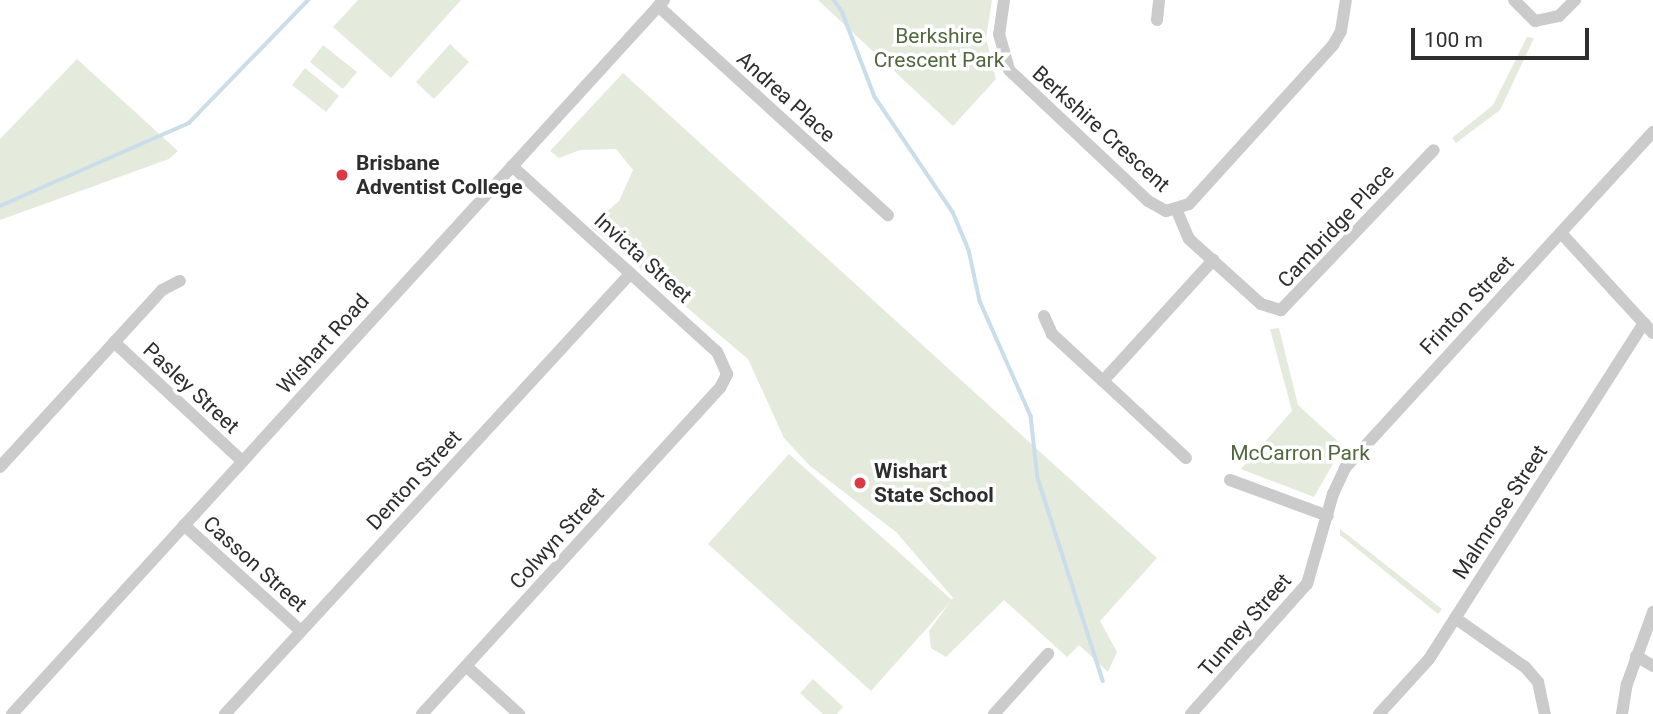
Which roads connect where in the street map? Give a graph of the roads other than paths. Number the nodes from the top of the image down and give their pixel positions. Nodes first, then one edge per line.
1 (1004, 0) edge
2 (1159, 0) edge
3 (1346, 0) edge
4 (1514, 0) edge
5 (1575, 0) edge
6 (661, 3) edge
7 (1157, 20) dead end
8 (1653, 132) edge
9 (1434, 150) dead end
10 (512, 166) junction
11 (1177, 211) junction
12 (888, 215) dead end
13 (1561, 233) junction
14 (1213, 260) junction
15 (631, 273) junction
16 (180, 281) dead end
17 (1044, 316) dead end
18 (1649, 328) edge
19 (114, 342) junction
20 (1103, 381) junction
21 (720, 388) joint
22 (1186, 458) dead end
23 (242, 461) junction
24 (0, 467) edge
25 (1230, 480) dead end
26 (1328, 516) junction
27 (184, 525) junction
28 (1653, 612) edge
29 (1455, 618) junction
30 (301, 631) junction
31 (1048, 654) dead end
32 (1636, 656) junction
33 (466, 666) junction
34 (1653, 666) edge
35 (12, 714) edge
36 (225, 714) edge
37 (422, 714) edge
38 (519, 714) edge
39 (994, 714) edge
40 (1191, 714) edge
41 (1379, 714) edge
42 (1545, 714) edge
43 (1622, 714) edge

1 - 11 street, Berkshire Crescent
2 - 7 street
3 - 11 street, Berkshire Crescent
4 - 5 street
6 - 10 street, Wishart Road
6 - 12 street, Andrea Place
8 - 13 street, Frinton Street
9 - 14 street, Cambridge Place
10 - 15 street, Invicta Street
10 - 23 street, Wishart Road
11 - 14 street, Cambridge Place
13 - 18 street
13 - 26 street, Frinton Street
14 - 20 street
15 - 21 street, Invicta Street
15 - 30 street, Denton Street
16 - 19 street
17 - 20 street
18 - 29 street, Malmrose Street
19 - 23 street, Pasley Street
19 - 24 street
20 - 22 street
21 - 33 street, Colwyn Street
23 - 27 street, Wishart Road
25 - 26 street
26 - 40 street, Tunney Street
27 - 30 street, Casson Street
27 - 35 street, Wishart Road
28 - 32 street
29 - 41 street, Malmrose Street
29 - 42 street
30 - 36 street, Denton Street
31 - 39 street
32 - 34 street
32 - 43 street
33 - 37 street, Colwyn Street
33 - 38 street

